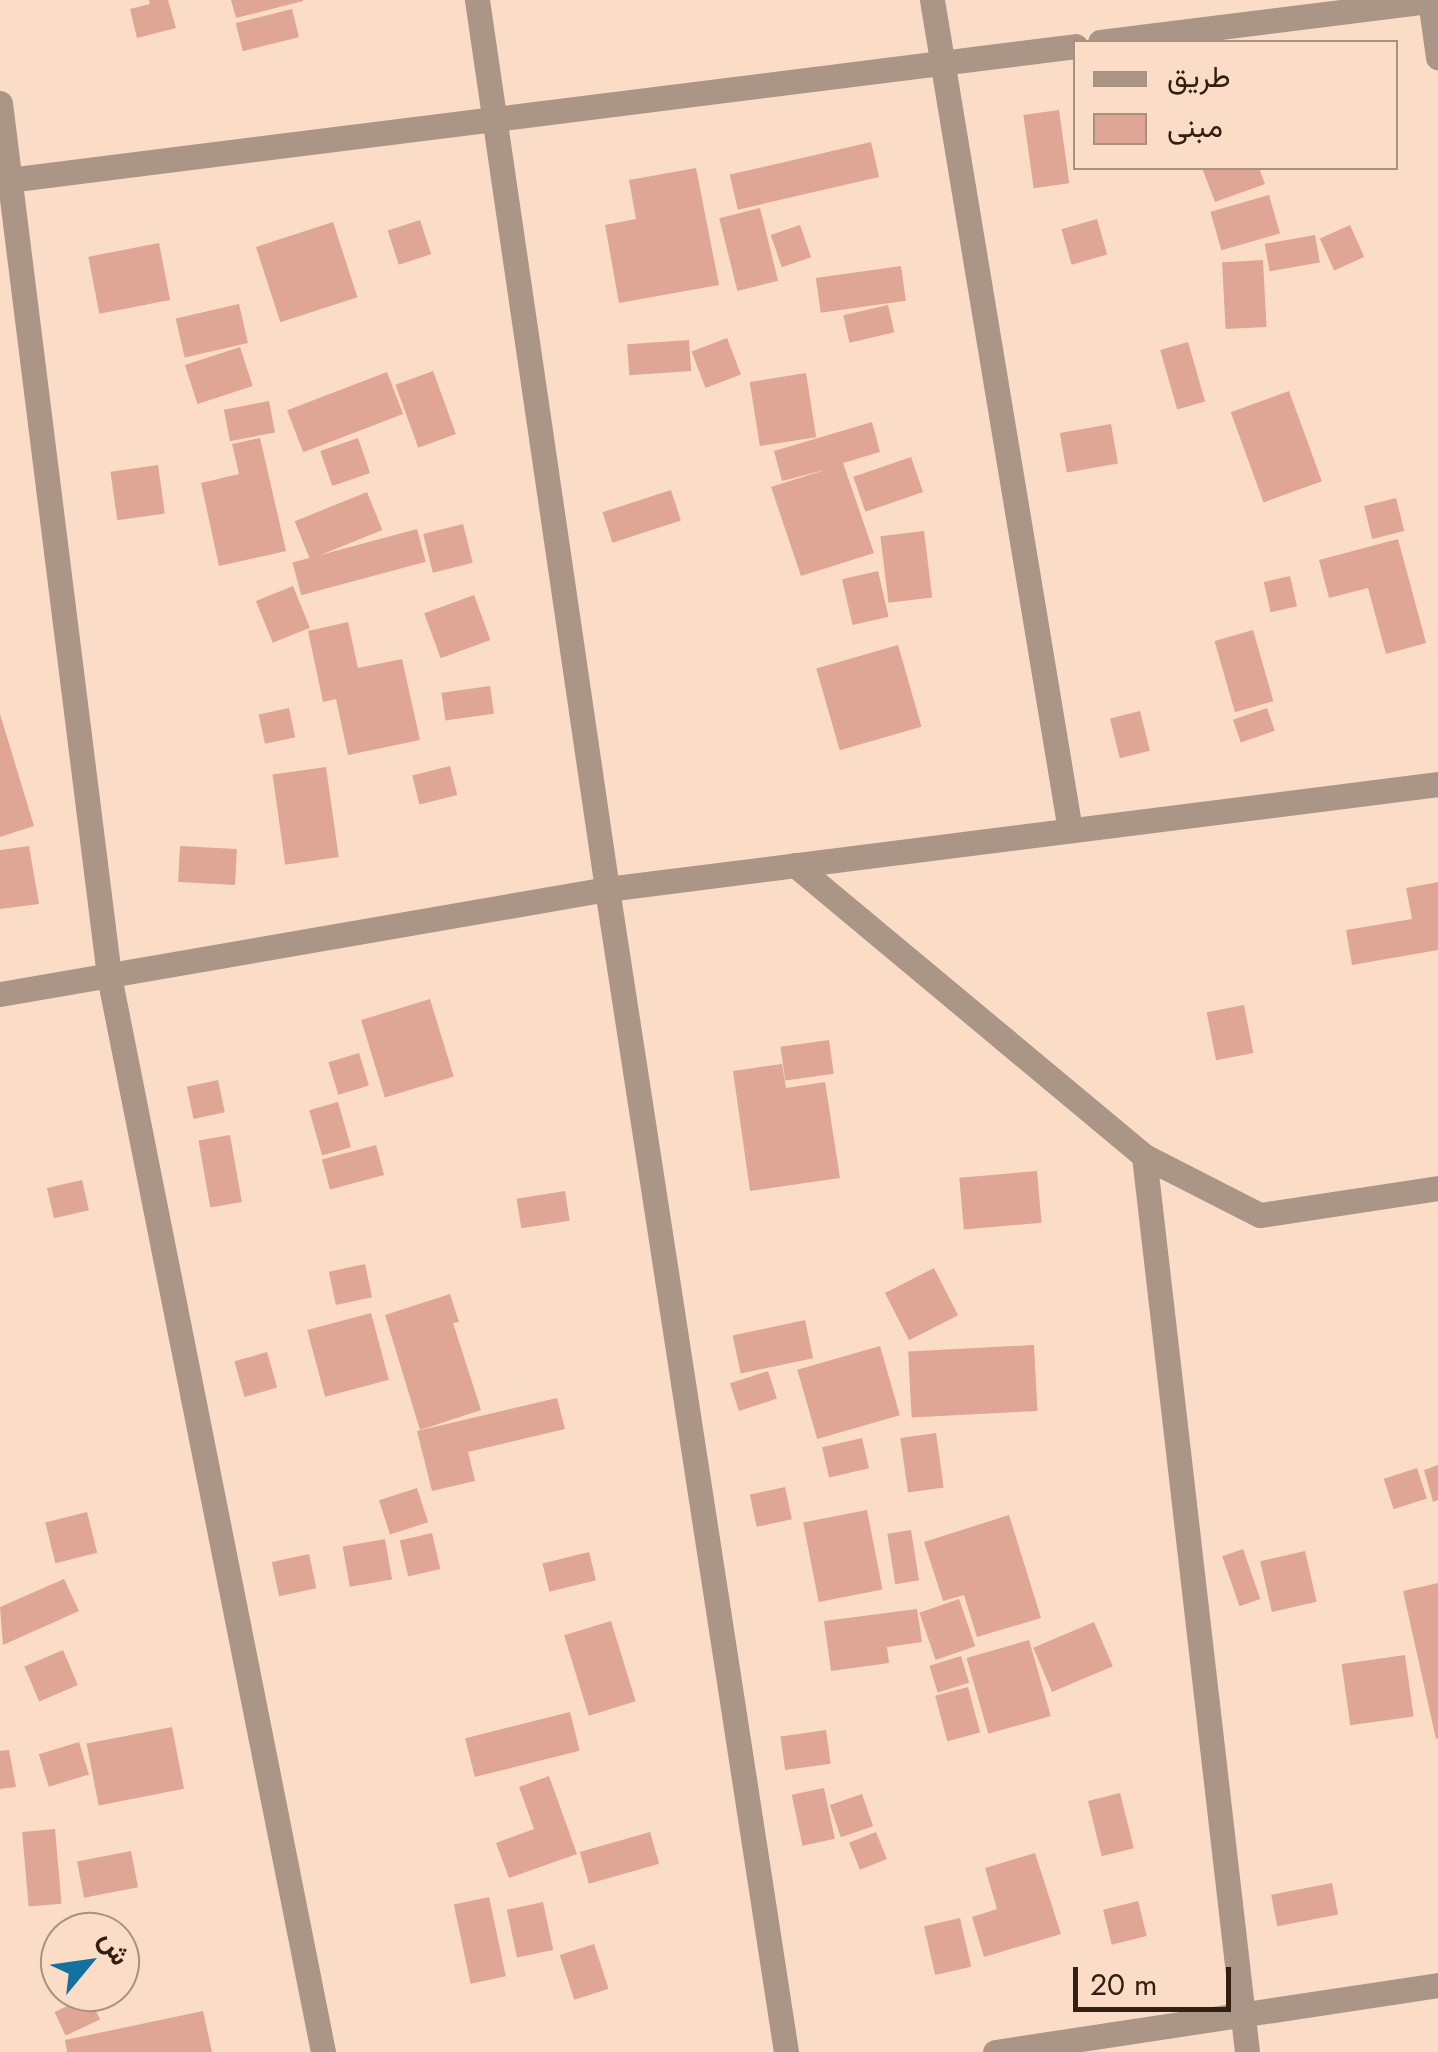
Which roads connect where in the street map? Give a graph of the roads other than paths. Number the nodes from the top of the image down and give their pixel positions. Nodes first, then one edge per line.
1 (477, 0) edge
2 (932, 0) edge
3 (1438, 0) edge
4 (1430, 1) edge
5 (1116, 40) edge
6 (1073, 46) edge
7 (1438, 57) edge
8 (942, 62) junction
9 (0, 104) edge
10 (496, 119) junction
11 (6, 180) edge
12 (1438, 784) edge
13 (1070, 830) junction
14 (795, 865) junction
15 (607, 889) junction
16 (110, 976) junction
17 (0, 994) edge
18 (1144, 1156) junction
19 (1438, 1188) edge
20 (1438, 1985) edge
21 (1241, 2015) junction
22 (324, 2052) edge
23 (786, 2052) edge
24 (995, 2052) edge
25 (1247, 2052) edge

1 - 10 street
2 - 8 street
3 - 4 street
4 - 5 street
4 - 7 street
6 - 8 street
8 - 10 street
8 - 13 street
9 - 11 street
10 - 11 street
10 - 15 street
11 - 16 street
12 - 13 street
13 - 14 street
14 - 15 street
14 - 18 street
15 - 16 street
15 - 23 street
16 - 17 street
16 - 22 street
18 - 19 street
18 - 21 street
20 - 21 street
21 - 24 street
21 - 25 street

